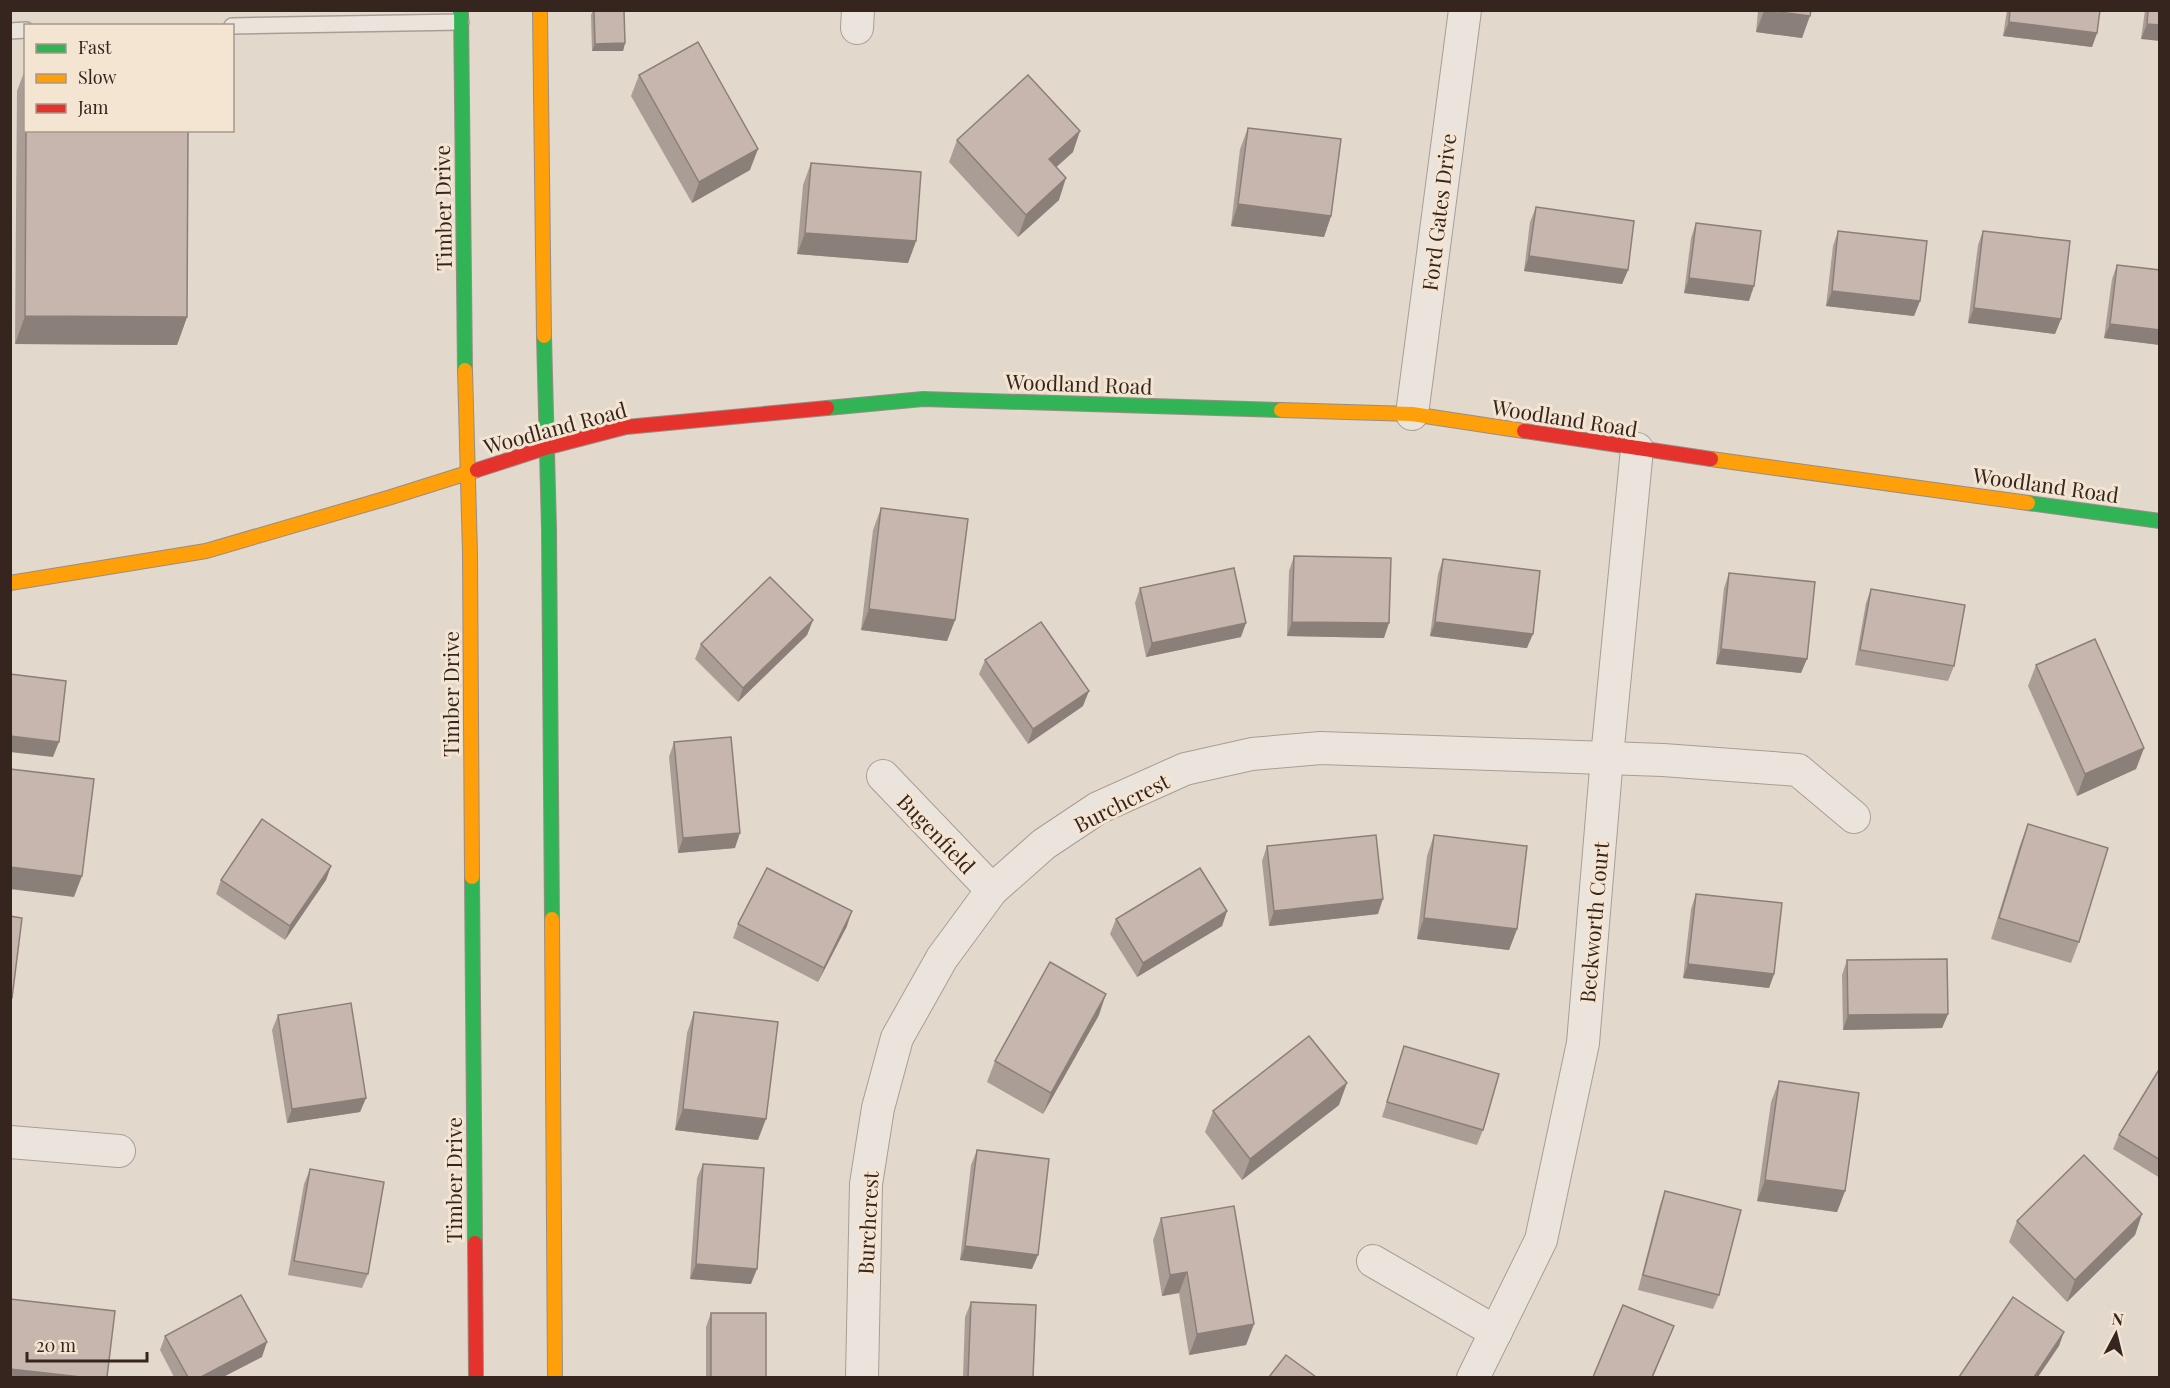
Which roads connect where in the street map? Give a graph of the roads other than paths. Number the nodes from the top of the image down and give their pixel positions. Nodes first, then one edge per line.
1 (540, 10) edge
2 (1465, 10) edge
3 (461, 16) edge
4 (234, 26) edge
5 (1412, 414) junction
6 (545, 448) junction
7 (1637, 449) junction
8 (467, 473) junction
9 (2160, 521) edge
10 (10, 583) edge
11 (1607, 758) junction
12 (883, 776) dead end
13 (1854, 817) dead end
14 (992, 890) junction
15 (10, 1142) edge
16 (119, 1151) dead end
17 (1373, 1262) dead end
18 (1496, 1332) junction
19 (476, 1377) edge
20 (555, 1377) edge
21 (862, 1377) edge
22 (1473, 1377) edge

1 - 6 main road
2 - 5 street, Ford Gates Drive
3 - 4 lane
3 - 8 main road, Timber Drive
5 - 6 main road, Woodland Road
5 - 7 main road, Woodland Road
6 - 8 main road, Woodland Road
6 - 20 main road
7 - 9 main road, Woodland Road
7 - 11 street, Beckworth Court
8 - 10 main road, Woodland Road
8 - 19 main road, Timber Drive
11 - 13 street, Burchcrest
11 - 14 street, Burchcrest
11 - 18 street, Beckworth Court
12 - 14 street, Bugenfield
14 - 21 street, Burchcrest
15 - 16 street
17 - 18 street
18 - 22 street, Beckworth Court

